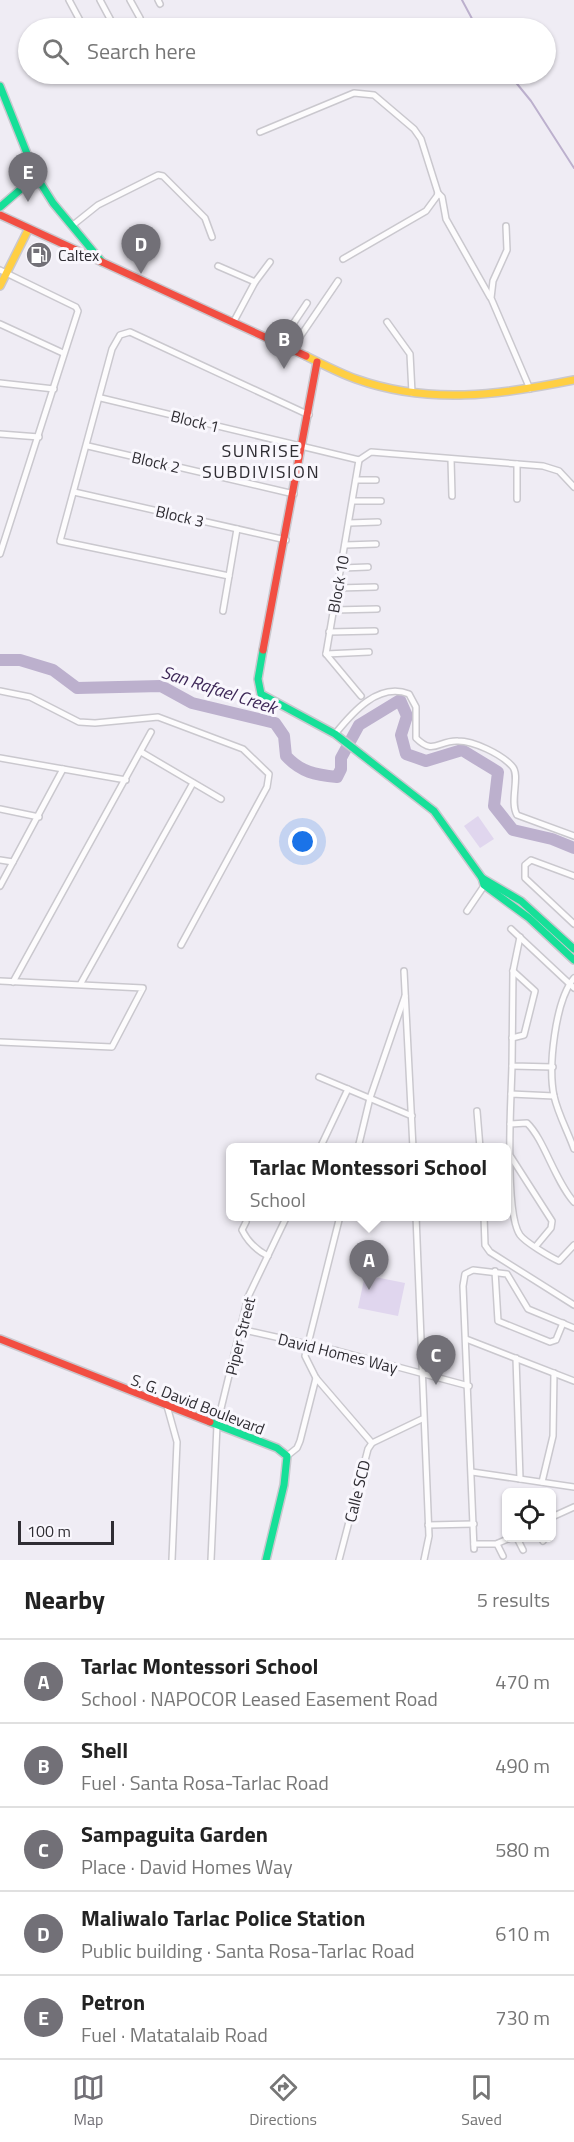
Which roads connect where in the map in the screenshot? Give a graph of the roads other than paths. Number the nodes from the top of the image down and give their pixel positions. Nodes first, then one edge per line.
1 (69, 0) edge
2 (100, 0) edge
3 (130, 0) edge
4 (79, 18) edge
5 (110, 18) edge
6 (140, 18) dead end
7 (0, 86) edge
8 (260, 132) dead end
9 (36, 176) junction
10 (438, 193) junction
11 (0, 207) edge
12 (0, 215) edge
13 (73, 225) junction
14 (506, 226) dead end
15 (28, 230) junction
16 (213, 237) dead end
17 (343, 259) dead end
18 (270, 262) dead end
19 (104, 264) junction
20 (218, 266) dead end
21 (3, 272) edge
22 (338, 281) dead end
23 (255, 282) junction
24 (0, 286) edge
25 (491, 298) junction
26 (307, 303) dead end
27 (387, 322) dead end
28 (233, 323) junction
29 (0, 324) edge
30 (279, 345) junction
31 (291, 350) junction
32 (63, 353) junction
33 (317, 362) junction
34 (574, 380) edge
35 (0, 383) edge
36 (54, 389) junction
37 (530, 389) junction
38 (412, 395) junction
39 (101, 398) junction
40 (309, 415) junction
41 (0, 434) edge
42 (39, 437) junction
43 (88, 446) junction
44 (302, 447) junction
45 (451, 459) junction
46 (359, 460) junction
47 (518, 464) junction
48 (572, 479) edge
49 (356, 480) junction
50 (376, 480) dead end
51 (574, 487) edge
52 (74, 492) junction
53 (294, 494) junction
54 (452, 496) dead end
55 (517, 499) dead end
56 (353, 501) junction
57 (381, 501) dead end
58 (378, 522) dead end
59 (349, 523) junction
60 (237, 529) junction
61 (286, 540) junction
62 (376, 544) dead end
63 (345, 545) junction
64 (0, 554) edge
65 (368, 567) dead end
66 (342, 568) junction
67 (229, 576) junction
68 (338, 588) junction
69 (375, 588) dead end
70 (377, 609) dead end
71 (334, 610) junction
72 (223, 611) dead end
73 (375, 631) dead end
74 (329, 632) junction
75 (369, 652) dead end
76 (326, 654) junction
77 (0, 691) edge
78 (361, 696) dead end
79 (151, 732) dead end
80 (336, 735) junction
81 (141, 752) junction
82 (0, 758) edge
83 (63, 769) junction
84 (126, 780) junction
85 (193, 783) junction
86 (221, 799) dead end
87 (0, 809) edge
88 (39, 817) junction
89 (574, 836) edge
90 (0, 860) edge
91 (13, 862) junction
92 (572, 877) edge
93 (484, 881) junction
94 (0, 886) edge
95 (501, 896) junction
96 (467, 911) dead end
97 (574, 924) edge
98 (511, 929) dead end
99 (520, 937) junction
100 (181, 945) dead end
101 (574, 949) edge
102 (574, 960) edge
103 (404, 971) dead end
104 (513, 971) junction
105 (0, 981) edge
106 (13, 982) junction
107 (81, 983) junction
108 (573, 983) edge
109 (406, 992) junction
110 (512, 1038) junction
111 (0, 1042) edge
112 (512, 1066) junction
113 (553, 1066) junction
114 (319, 1077) dead end
115 (348, 1089) junction
116 (511, 1095) junction
117 (554, 1096) junction
118 (370, 1098) junction
119 (477, 1111) dead end
120 (412, 1116) junction
121 (510, 1124) junction
122 (322, 1143) edge
123 (359, 1143) edge
124 (413, 1143) edge
125 (480, 1143) edge
126 (510, 1143) edge
127 (574, 1149) edge
128 (511, 1158) edge
129 (511, 1170) edge
130 (574, 1202) edge
131 (285, 1221) edge
132 (339, 1221) edge
133 (416, 1221) edge
134 (484, 1221) edge
135 (246, 1222) dead end
136 (574, 1245) edge
137 (536, 1246) junction
138 (268, 1256) junction
139 (511, 1264) junction
140 (495, 1271) junction
141 (507, 1274) junction
142 (574, 1305) edge
143 (563, 1323) junction
144 (574, 1328) edge
145 (240, 1329) junction
146 (0, 1339) edge
147 (466, 1339) junction
148 (307, 1345) junction
149 (516, 1358) junction
150 (554, 1373) junction
151 (422, 1375) junction
152 (316, 1378) junction
153 (574, 1381) edge
154 (469, 1386) junction
155 (167, 1406) junction
156 (422, 1419) junction
157 (218, 1425) junction
158 (372, 1443) junction
159 (287, 1456) junction
160 (472, 1472) junction
161 (520, 1479) junction
162 (542, 1482) junction
163 (574, 1487) edge
164 (574, 1507) edge
165 (556, 1515) edge
166 (474, 1524) junction
167 (428, 1525) junction
168 (502, 1542) edge
169 (519, 1542) edge
170 (497, 1544) junction
171 (523, 1550) dead end
172 (503, 1556) dead end
173 (172, 1560) edge
174 (211, 1560) edge
175 (266, 1560) edge
176 (339, 1560) edge
177 (424, 1560) edge

1 - 4 street
2 - 5 street
3 - 6 street
7 - 9 main road
8 - 10 street
9 - 11 main road
9 - 13 main road
10 - 17 street
10 - 25 street
12 - 15 main road
13 - 16 street
13 - 19 main road
14 - 25 street
15 - 19 main road
15 - 21 main road
18 - 23 street
19 - 28 main road
20 - 23 street
21 - 24 main road
21 - 32 street
22 - 31 street
23 - 28 street
25 - 37 street
26 - 30 street
27 - 38 street
28 - 30 main road
29 - 32 street
30 - 31 main road
31 - 33 main road
32 - 36 street
33 - 38 main road
33 - 40 main road
34 - 37 main road
35 - 36 street
36 - 42 street
37 - 38 main road
39 - 40 street
39 - 43 street
39 - 44 street, Block 1
40 - 44 main road
41 - 42 street
42 - 64 street
43 - 52 street
43 - 53 street, Block 2
44 - 46 street, Block 1
44 - 53 main road
45 - 46 street
45 - 47 street
45 - 54 street
46 - 49 street, Block 10
47 - 48 street
47 - 55 street
48 - 51 street
49 - 50 street
49 - 56 street, Block 10
52 - 60 street, Block 3
52 - 67 street
53 - 61 main road
56 - 57 street
56 - 59 street, Block 10
58 - 59 street
59 - 63 street, Block 10
60 - 61 street, Block 3
60 - 67 street
61 - 80 main road
62 - 63 street
63 - 66 street, Block 10
65 - 66 street
66 - 68 street, Block 10
67 - 72 street
68 - 69 street
68 - 71 street, Block 10
70 - 71 street
71 - 74 street, Block 10
73 - 74 street
74 - 76 street, Block 10
75 - 76 street
76 - 78 street
77 - 100 street
79 - 81 street
80 - 89 street
80 - 93 main road
81 - 84 street
81 - 85 street
82 - 83 street
83 - 84 street
83 - 88 street
84 - 106 street
85 - 86 street
85 - 107 street
87 - 88 street
88 - 91 street
90 - 91 street
91 - 94 street
92 - 97 street
93 - 95 main road
93 - 96 street
95 - 101 main road
95 - 102 main road
98 - 99 street
99 - 104 street
99 - 108 street
103 - 109 street
104 - 110 street
104 - 110 street
105 - 106 street
106 - 107 street
107 - 111 street
108 - 113 street
109 - 118 street
109 - 120 street
110 - 112 street
112 - 113 street
112 - 116 street
113 - 117 street
114 - 115 street
115 - 118 street
115 - 122 street
116 - 117 street
116 - 121 street
117 - 127 street
118 - 120 street
118 - 123 street
119 - 125 street
120 - 124 street
121 - 126 street
121 - 130 street
128 - 137 street
129 - 137 street
131 - 138 street, Piper Street
132 - 148 street
133 - 151 street
134 - 139 street
135 - 138 street
136 - 137 street
138 - 145 street, Piper Street
139 - 141 street
139 - 142 street
140 - 141 street
140 - 143 street
140 - 147 street
141 - 143 street
143 - 144 street
145 - 148 street, David Homes Way
145 - 157 street, Piper Street
146 - 155 main road, S. G. David Boulevard
147 - 149 street
147 - 154 street
148 - 151 street, David Homes Way
148 - 152 street
149 - 150 street
149 - 161 street
150 - 153 street
150 - 162 street
151 - 154 street, David Homes Way
151 - 156 street
152 - 158 street
152 - 159 street
154 - 160 street
155 - 157 main road, S. G. David Boulevard
155 - 173 street
156 - 158 street, Calle SCD
156 - 167 street
157 - 159 main road, S. G. David Boulevard
157 - 174 street, Piper Street
158 - 176 street, Calle SCD
159 - 175 main road
160 - 161 street
160 - 166 street
161 - 162 street
162 - 163 street
164 - 165 street
166 - 167 street
166 - 170 street
167 - 177 street
168 - 170 street
169 - 171 street
170 - 172 street

